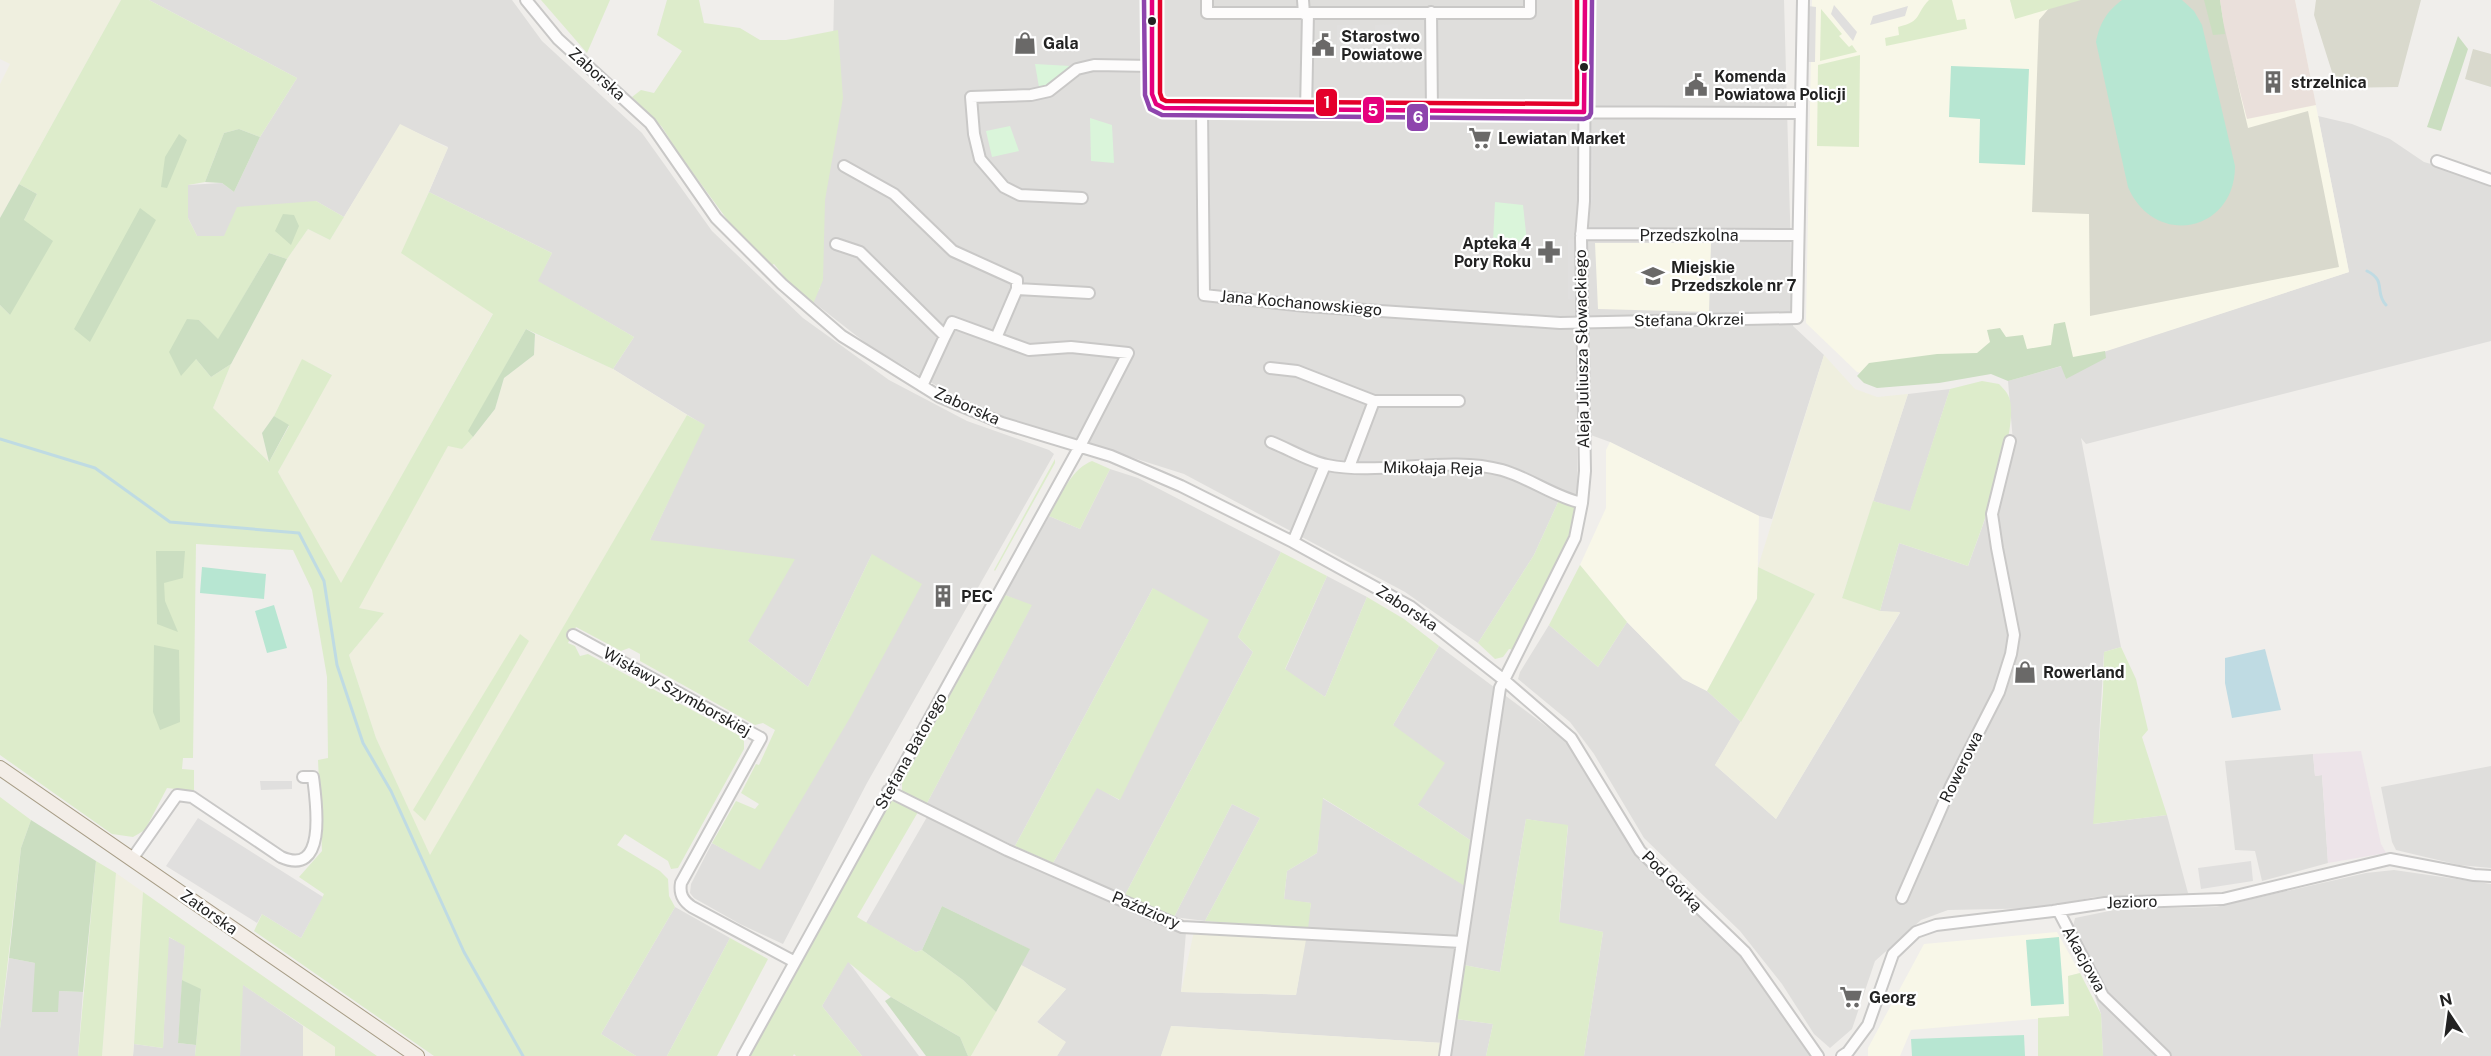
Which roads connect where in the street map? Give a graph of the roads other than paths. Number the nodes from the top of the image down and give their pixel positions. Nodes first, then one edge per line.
1 (526, 0) edge
2 (1152, 0) edge
3 (1207, 0) edge
4 (1303, 0) edge
5 (1441, 0) edge
6 (1530, 0) edge
7 (1585, 0) edge
8 (1803, 0) edge
9 (1436, 12) junction
10 (1306, 13) junction
11 (1152, 66) junction
12 (1202, 110) junction
13 (1306, 111) junction
14 (1432, 111) junction
15 (1584, 112) junction
16 (1799, 113) junction
17 (2437, 161) dead end
18 (844, 166) dead end
19 (2491, 180) edge
20 (1082, 198) dead end
21 (1581, 234) junction
22 (1797, 235) junction
23 (836, 244) dead end
24 (1017, 289) junction
25 (1089, 293) dead end
26 (1582, 322) junction
27 (945, 336) junction
28 (996, 338) junction
29 (1270, 368) dead end
30 (922, 386) junction
31 (1374, 401) junction
32 (1460, 401) dead end
33 (2010, 441) dead end
34 (1271, 442) dead end
35 (1080, 446) junction
36 (1325, 465) junction
37 (1349, 467) junction
38 (1582, 503) junction
39 (1293, 542) junction
40 (573, 635) dead end
41 (1504, 680) junction
42 (0, 768) edge
43 (303, 777) dead end
44 (888, 791) junction
45 (132, 859) junction
46 (2491, 876) edge
47 (1902, 898) dead end
48 (2058, 910) junction
49 (1462, 942) junction
50 (795, 962) junction
51 (417, 1056) edge
52 (743, 1056) edge
53 (1445, 1056) edge
54 (1818, 1056) edge
55 (1842, 1056) edge
56 (2165, 1056) edge

1 - 30 street, Zaborska
2 - 11 street
3 - 10 street
4 - 10 street
5 - 9 street
6 - 9 street
7 - 15 street, Aleja Juliusza Słowackiego
8 - 16 street
9 - 10 street
9 - 14 street
10 - 13 street
11 - 12 street
11 - 20 street
12 - 13 street
12 - 26 street, Jana Kochanowskiego
13 - 14 street
14 - 15 street
15 - 16 street
15 - 21 street, Aleja Juliusza Słowackiego
16 - 22 street
17 - 19 street
18 - 24 street
21 - 22 street, Przedszkolna
21 - 26 street, Aleja Juliusza Słowackiego
22 - 26 street, Stefana Okrzei
23 - 27 street
24 - 25 street
24 - 28 street
26 - 38 street, Aleja Juliusza Słowackiego
27 - 28 street
27 - 30 street
28 - 35 street, Stefana Batorego
29 - 31 street
30 - 35 street, Zaborska
31 - 32 street
31 - 37 street
33 - 47 street, Rowerowa
34 - 36 street, Mikołaja Reja
35 - 39 street, Zaborska
35 - 44 street, Stefana Batorego
36 - 37 street, Mikołaja Reja
36 - 39 street
37 - 38 street, Mikołaja Reja
38 - 41 street, Aleja Juliusza Słowackiego
39 - 41 street, Zaborska
40 - 50 street, Wisławy Szymborskiej
41 - 49 street
41 - 54 street, Pod Górką
42 - 45 main road, Zatorska
43 - 45 street
44 - 49 street, Paździory
44 - 50 street, Stefana Batorego
45 - 51 main road, Zatorska
46 - 48 street, Jezioro
48 - 55 street, Jezioro
48 - 56 street, Akacjowa
49 - 53 street
50 - 52 street, Stefana Batorego

